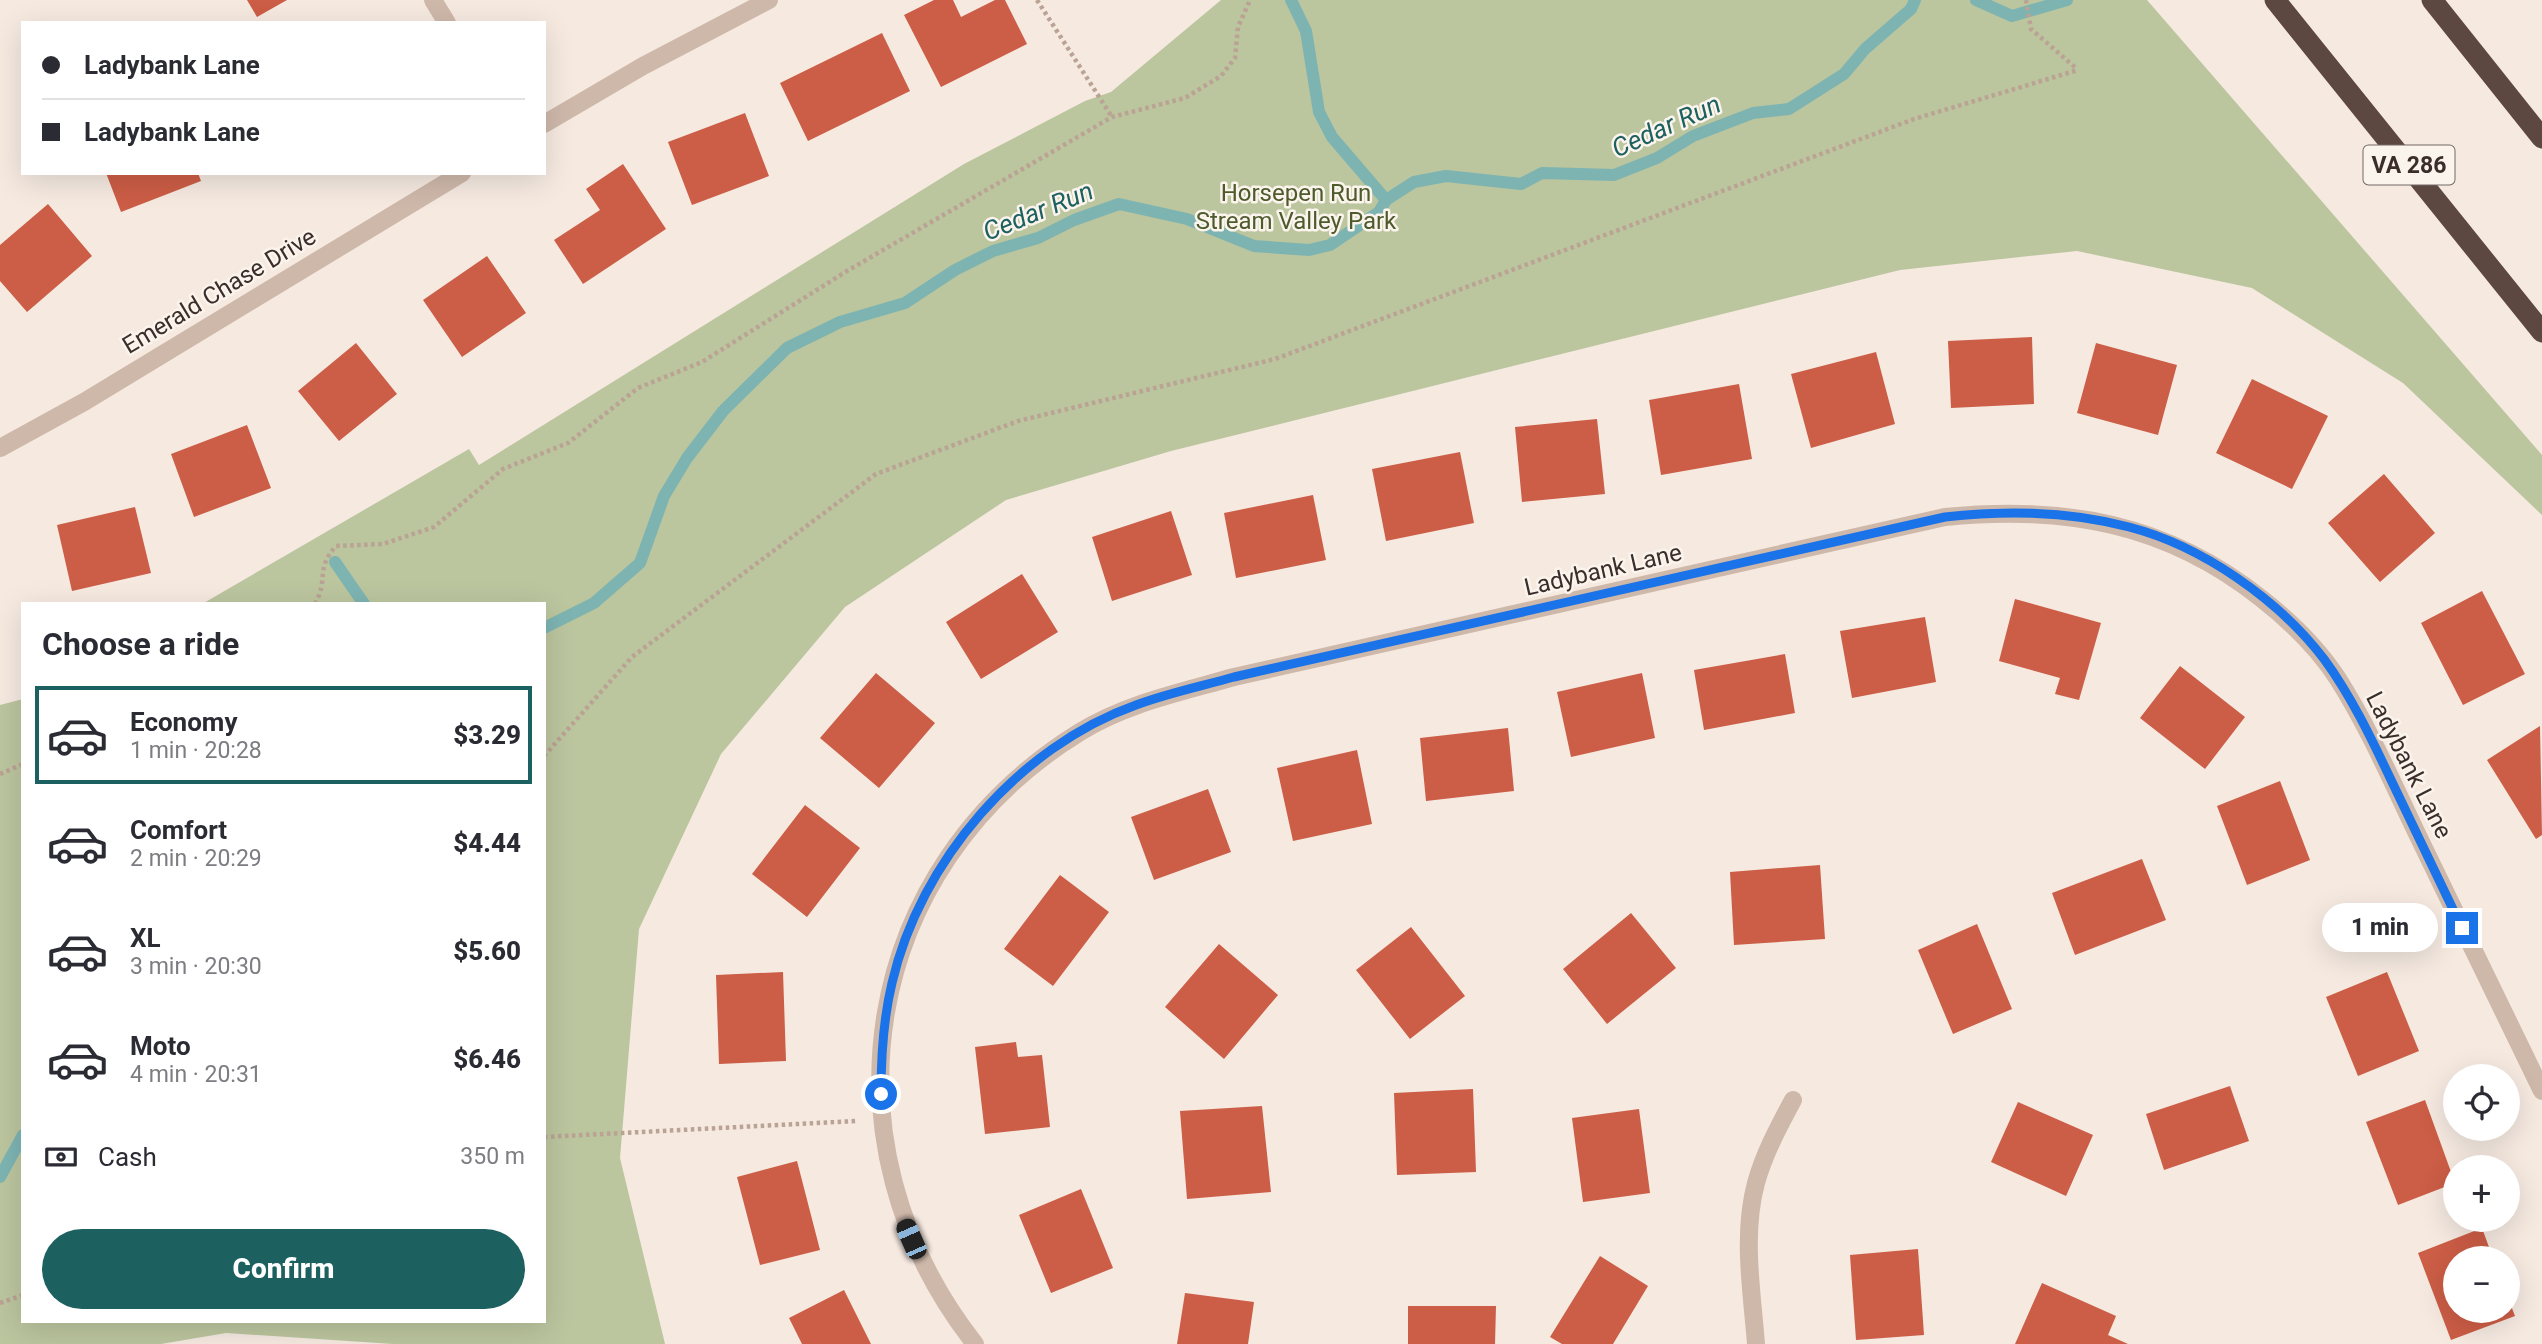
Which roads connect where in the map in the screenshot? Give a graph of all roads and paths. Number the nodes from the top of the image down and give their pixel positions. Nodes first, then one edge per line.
1 (433, 0) edge
2 (769, 0) edge
3 (1037, 0) edge
4 (1250, 0) edge
5 (2026, 0) edge
6 (2275, 0) edge
7 (2432, 0) edge
8 (446, 21) edge
9 (1112, 117) junction
10 (546, 123) edge
11 (2542, 138) edge
12 (459, 175) edge
13 (2542, 332) edge
14 (0, 448) edge
15 (316, 602) edge
16 (546, 754) edge
17 (21, 765) edge
18 (0, 774) edge
19 (2542, 1091) edge
20 (1793, 1100) dead end
21 (881, 1120) junction
22 (546, 1137) edge
23 (21, 1296) edge
24 (0, 1303) edge
25 (975, 1344) edge
26 (1756, 1344) edge

1 - 8 street
2 - 10 street
3 - 9 path
4 - 9 path
5 - 16 path
6 - 13 highway, VA 286
7 - 11 highway
9 - 15 path
12 - 14 street, Emerald Chase Drive
17 - 18 path
19 - 21 street, Ladybank Lane
20 - 26 street
21 - 22 path
21 - 25 street, Ladybank Lane
23 - 24 path

